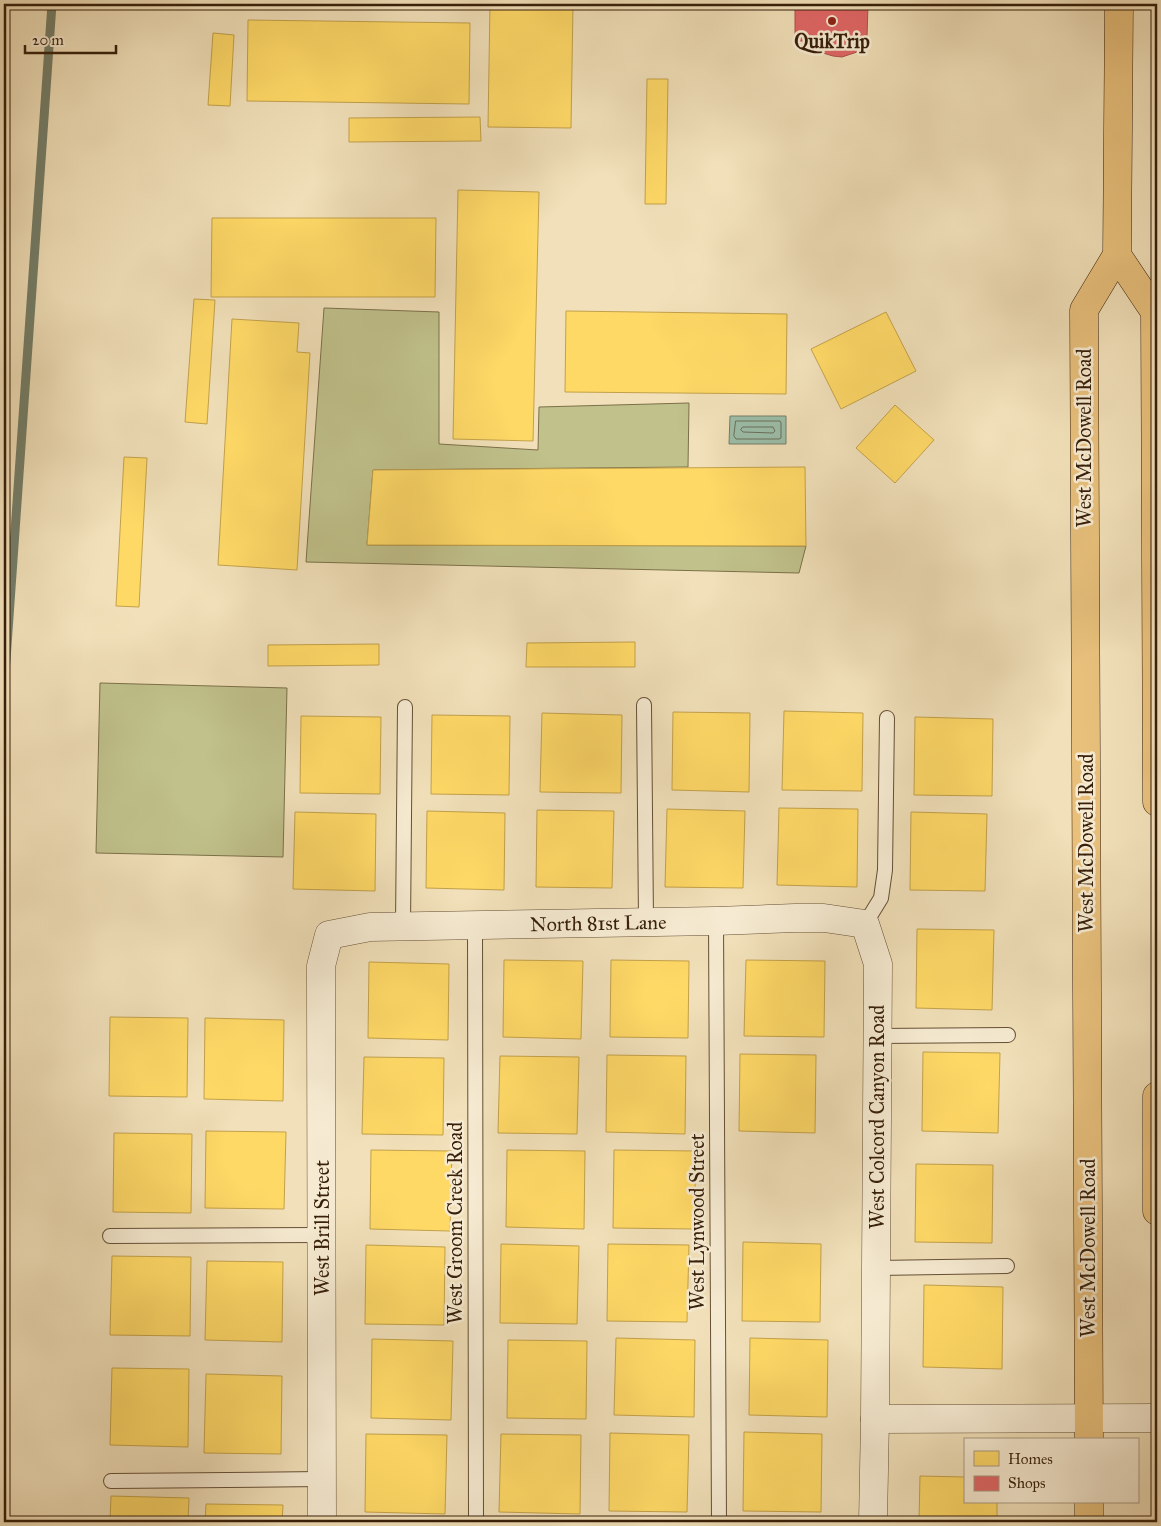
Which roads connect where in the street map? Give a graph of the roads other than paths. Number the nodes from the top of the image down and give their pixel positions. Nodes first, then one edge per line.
1 (1119, 4) edge
2 (1117, 255) junction
3 (644, 705) dead end
4 (405, 706) dead end
5 (887, 718) dead end
6 (1157, 802) edge
7 (646, 921) junction
8 (716, 921) junction
9 (475, 924) junction
10 (866, 924) junction
11 (403, 926) junction
12 (330, 935) joint
13 (1008, 1035) dead end
14 (877, 1036) junction
15 (1157, 1096) edge
16 (1157, 1211) edge
17 (322, 1235) junction
18 (110, 1236) dead end
19 (1007, 1266) dead end
20 (876, 1268) junction
21 (875, 1418) junction
22 (1157, 1418) edge
23 (1088, 1429) edge
24 (322, 1479) junction
25 (111, 1481) dead end
26 (1089, 1504) edge
27 (322, 1522) edge
28 (476, 1522) edge
29 (719, 1522) edge
30 (873, 1522) edge
31 (1089, 1522) edge

1 - 2 main road
2 - 6 main road
2 - 23 main road, West McDowell Road
3 - 7 lane
4 - 11 lane
5 - 10 lane
7 - 8 street, North 81st Lane
7 - 9 street, North 81st Lane
8 - 10 street, North 81st Lane
8 - 29 lane, West Lynwood Street
9 - 11 street, North 81st Lane
9 - 28 lane, West Groom Creek Road
10 - 14 street, West Colcord Canyon Road
11 - 12 street, North 81st Lane
12 - 17 street, West Brill Street
13 - 14 lane
14 - 20 street, West Colcord Canyon Road
15 - 16 main road
17 - 18 lane
17 - 24 street, West Brill Street
19 - 20 lane
20 - 21 street, West Colcord Canyon Road
21 - 23 street
21 - 30 street, West Colcord Canyon Road
22 - 23 street
24 - 25 lane
24 - 27 street, West Brill Street
26 - 31 main road

